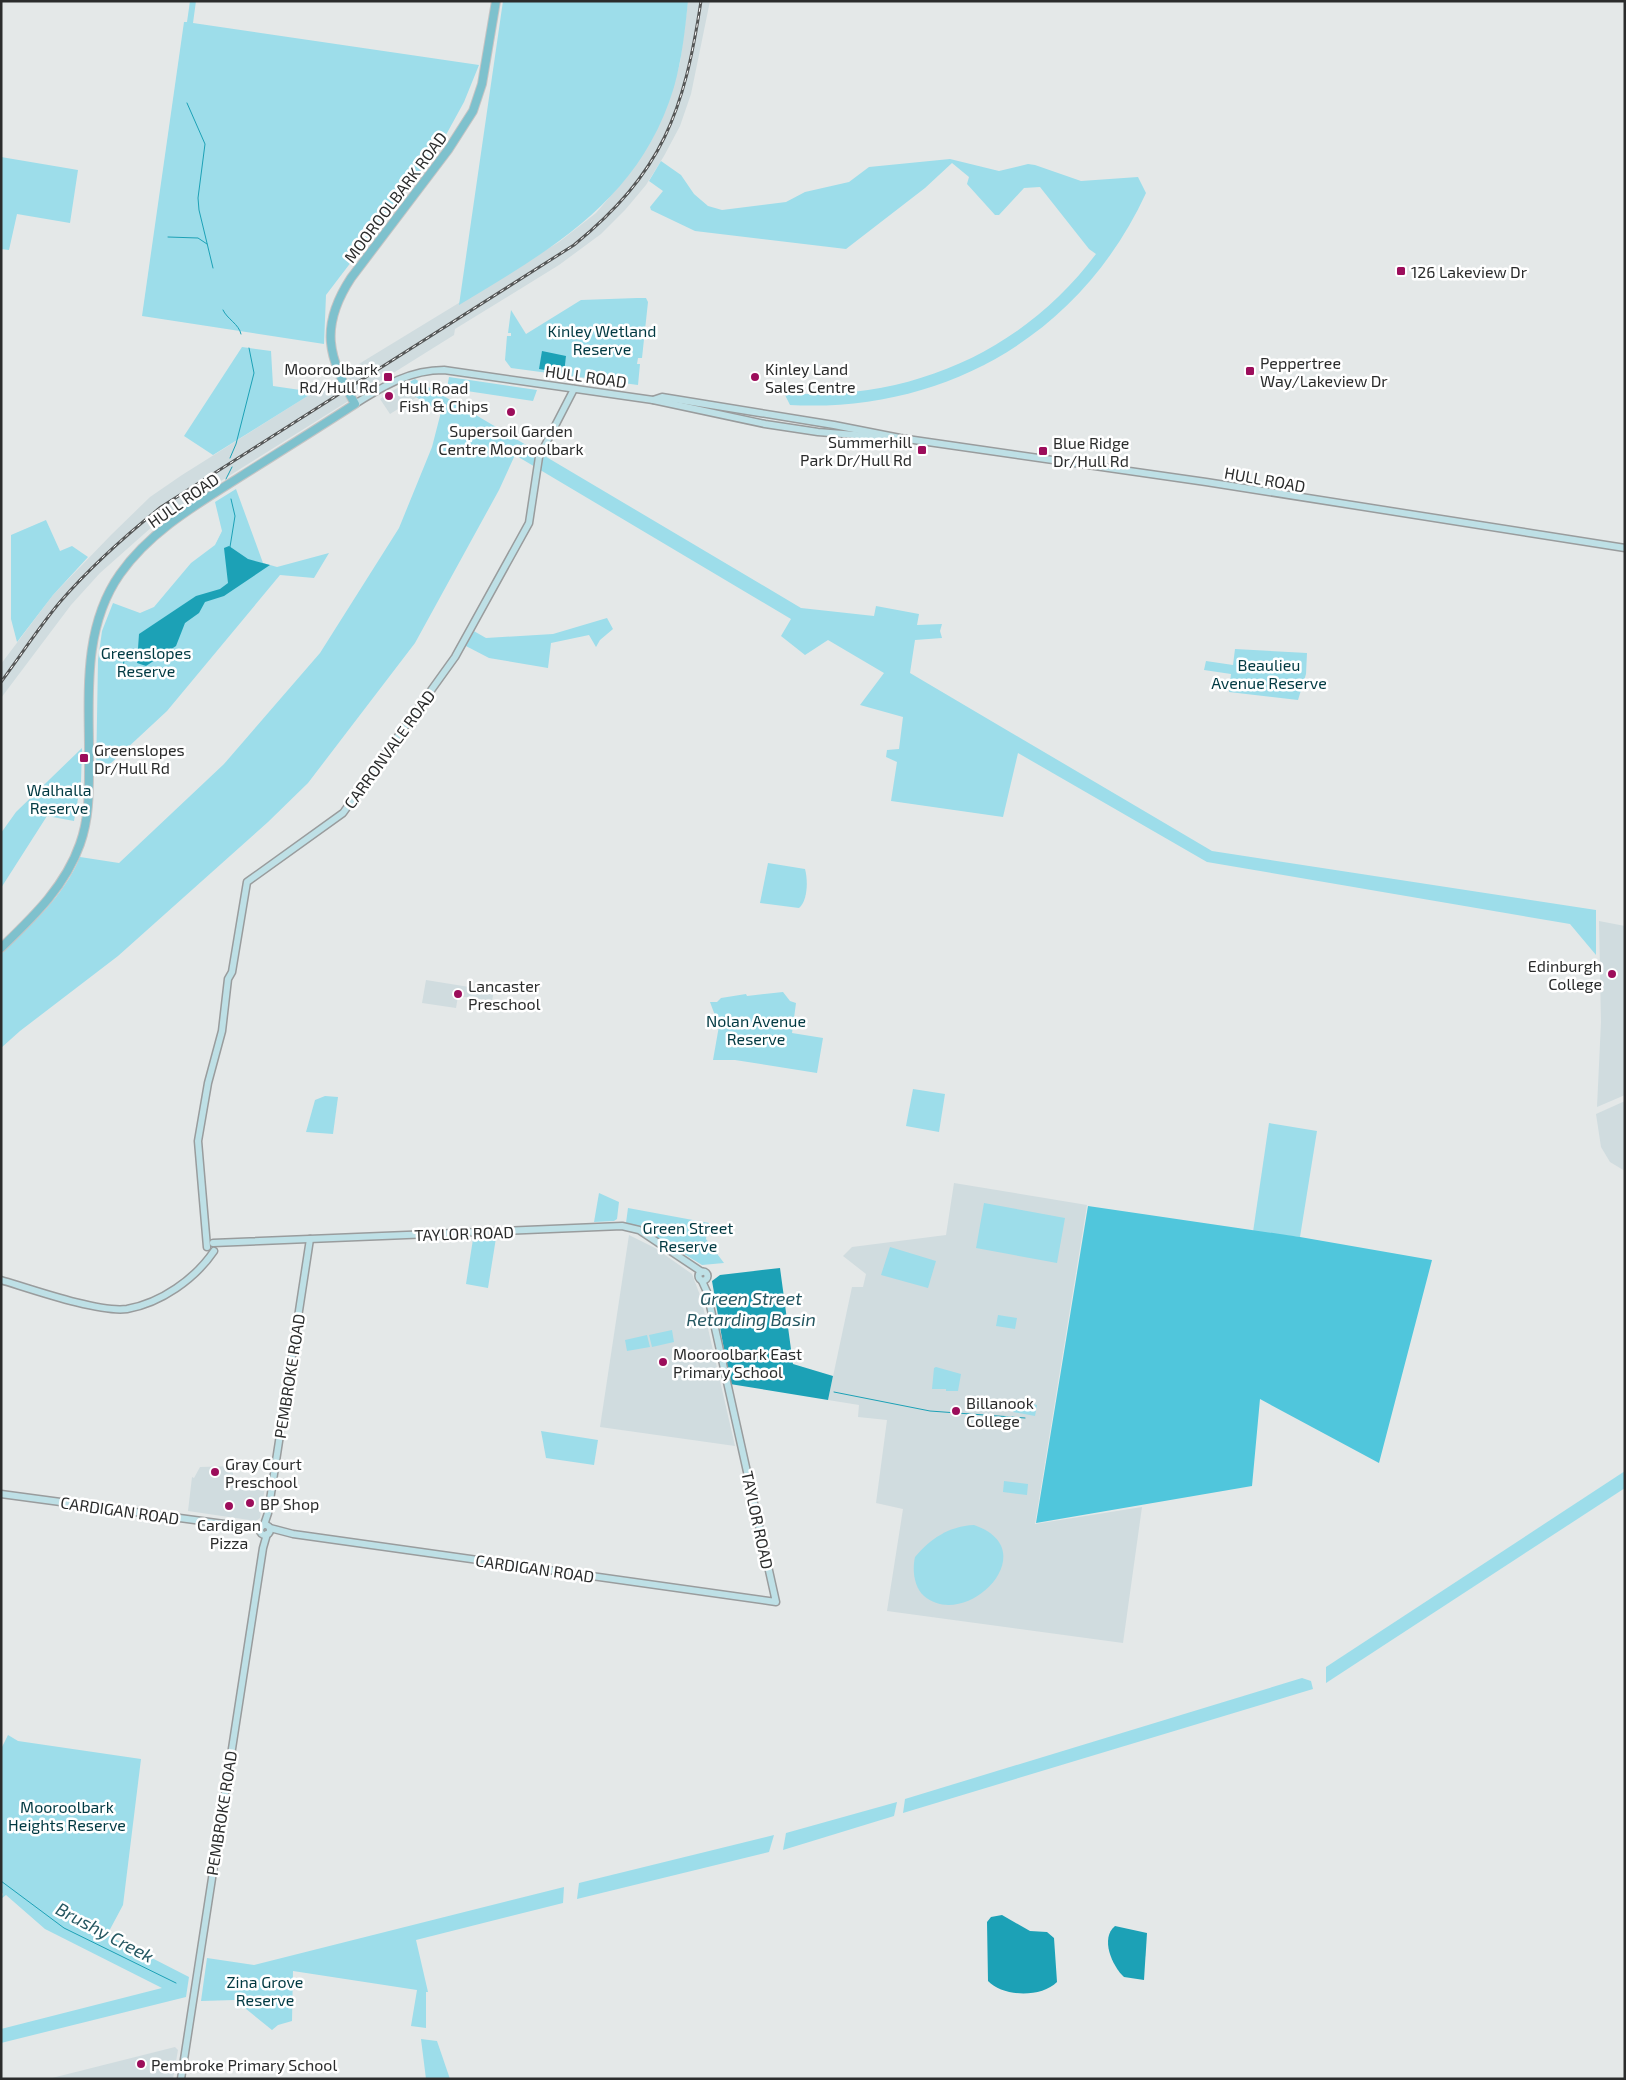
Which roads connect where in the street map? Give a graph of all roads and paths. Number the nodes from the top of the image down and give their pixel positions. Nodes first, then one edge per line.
1 (496, 1) edge
2 (574, 389) junction
3 (355, 404) junction
4 (1625, 548) edge
5 (1, 948) edge
6 (310, 1239) junction
7 (211, 1246) junction
8 (1, 1280) edge
9 (1, 1494) edge
10 (265, 1530) junction
11 (776, 1602) joint
12 (182, 2079) edge

1 - 3 main road, MOOROOLBARK ROAD
2 - 3 street, HULL ROAD
2 - 4 street, HULL ROAD
2 - 7 street, CARRONVALE ROAD
3 - 5 main road, HULL ROAD
6 - 7 street, TAYLOR ROAD
6 - 10 street, PEMBROKE ROAD
6 - 11 street, TAYLOR ROAD
7 - 8 street, TAYLOR ROAD
9 - 10 street, CARDIGAN ROAD
10 - 11 street, CARDIGAN ROAD
10 - 12 street, PEMBROKE ROAD

